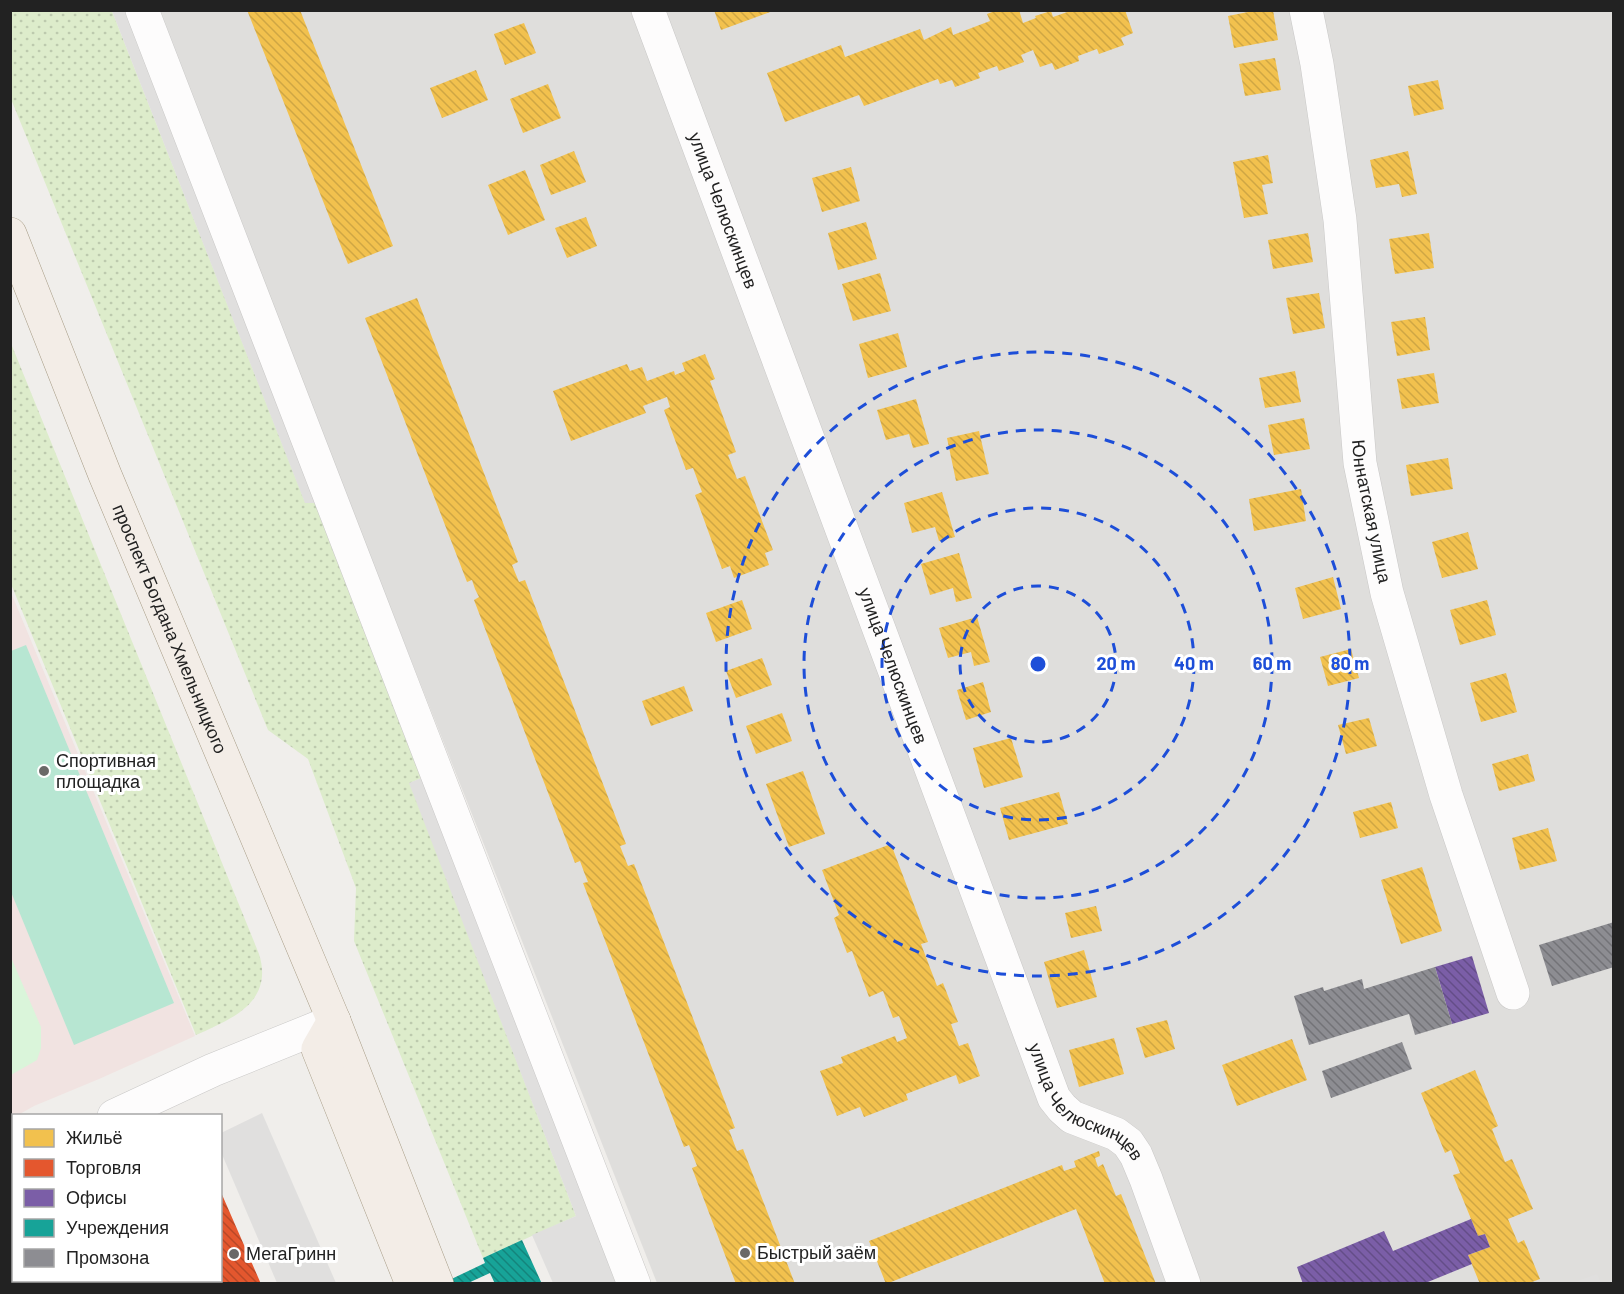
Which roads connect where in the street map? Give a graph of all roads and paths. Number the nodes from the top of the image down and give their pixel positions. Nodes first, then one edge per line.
1 (142, 10) edge
2 (648, 10) edge
3 (1306, 10) edge
4 (10, 234) edge
5 (1513, 993) dead end
6 (334, 1021) junction
7 (118, 1114) edge
8 (412, 1284) edge
9 (437, 1284) edge
10 (634, 1284) edge
11 (1184, 1284) edge

1 - 10 street
2 - 11 street, улица Челюскинцев
3 - 5 street, Юннатская улица
4 - 6 main road, проспект Богдана Хмельницкого
6 - 7 street
6 - 8 main road
6 - 9 main road, проспект Богдана Хмельницкого

